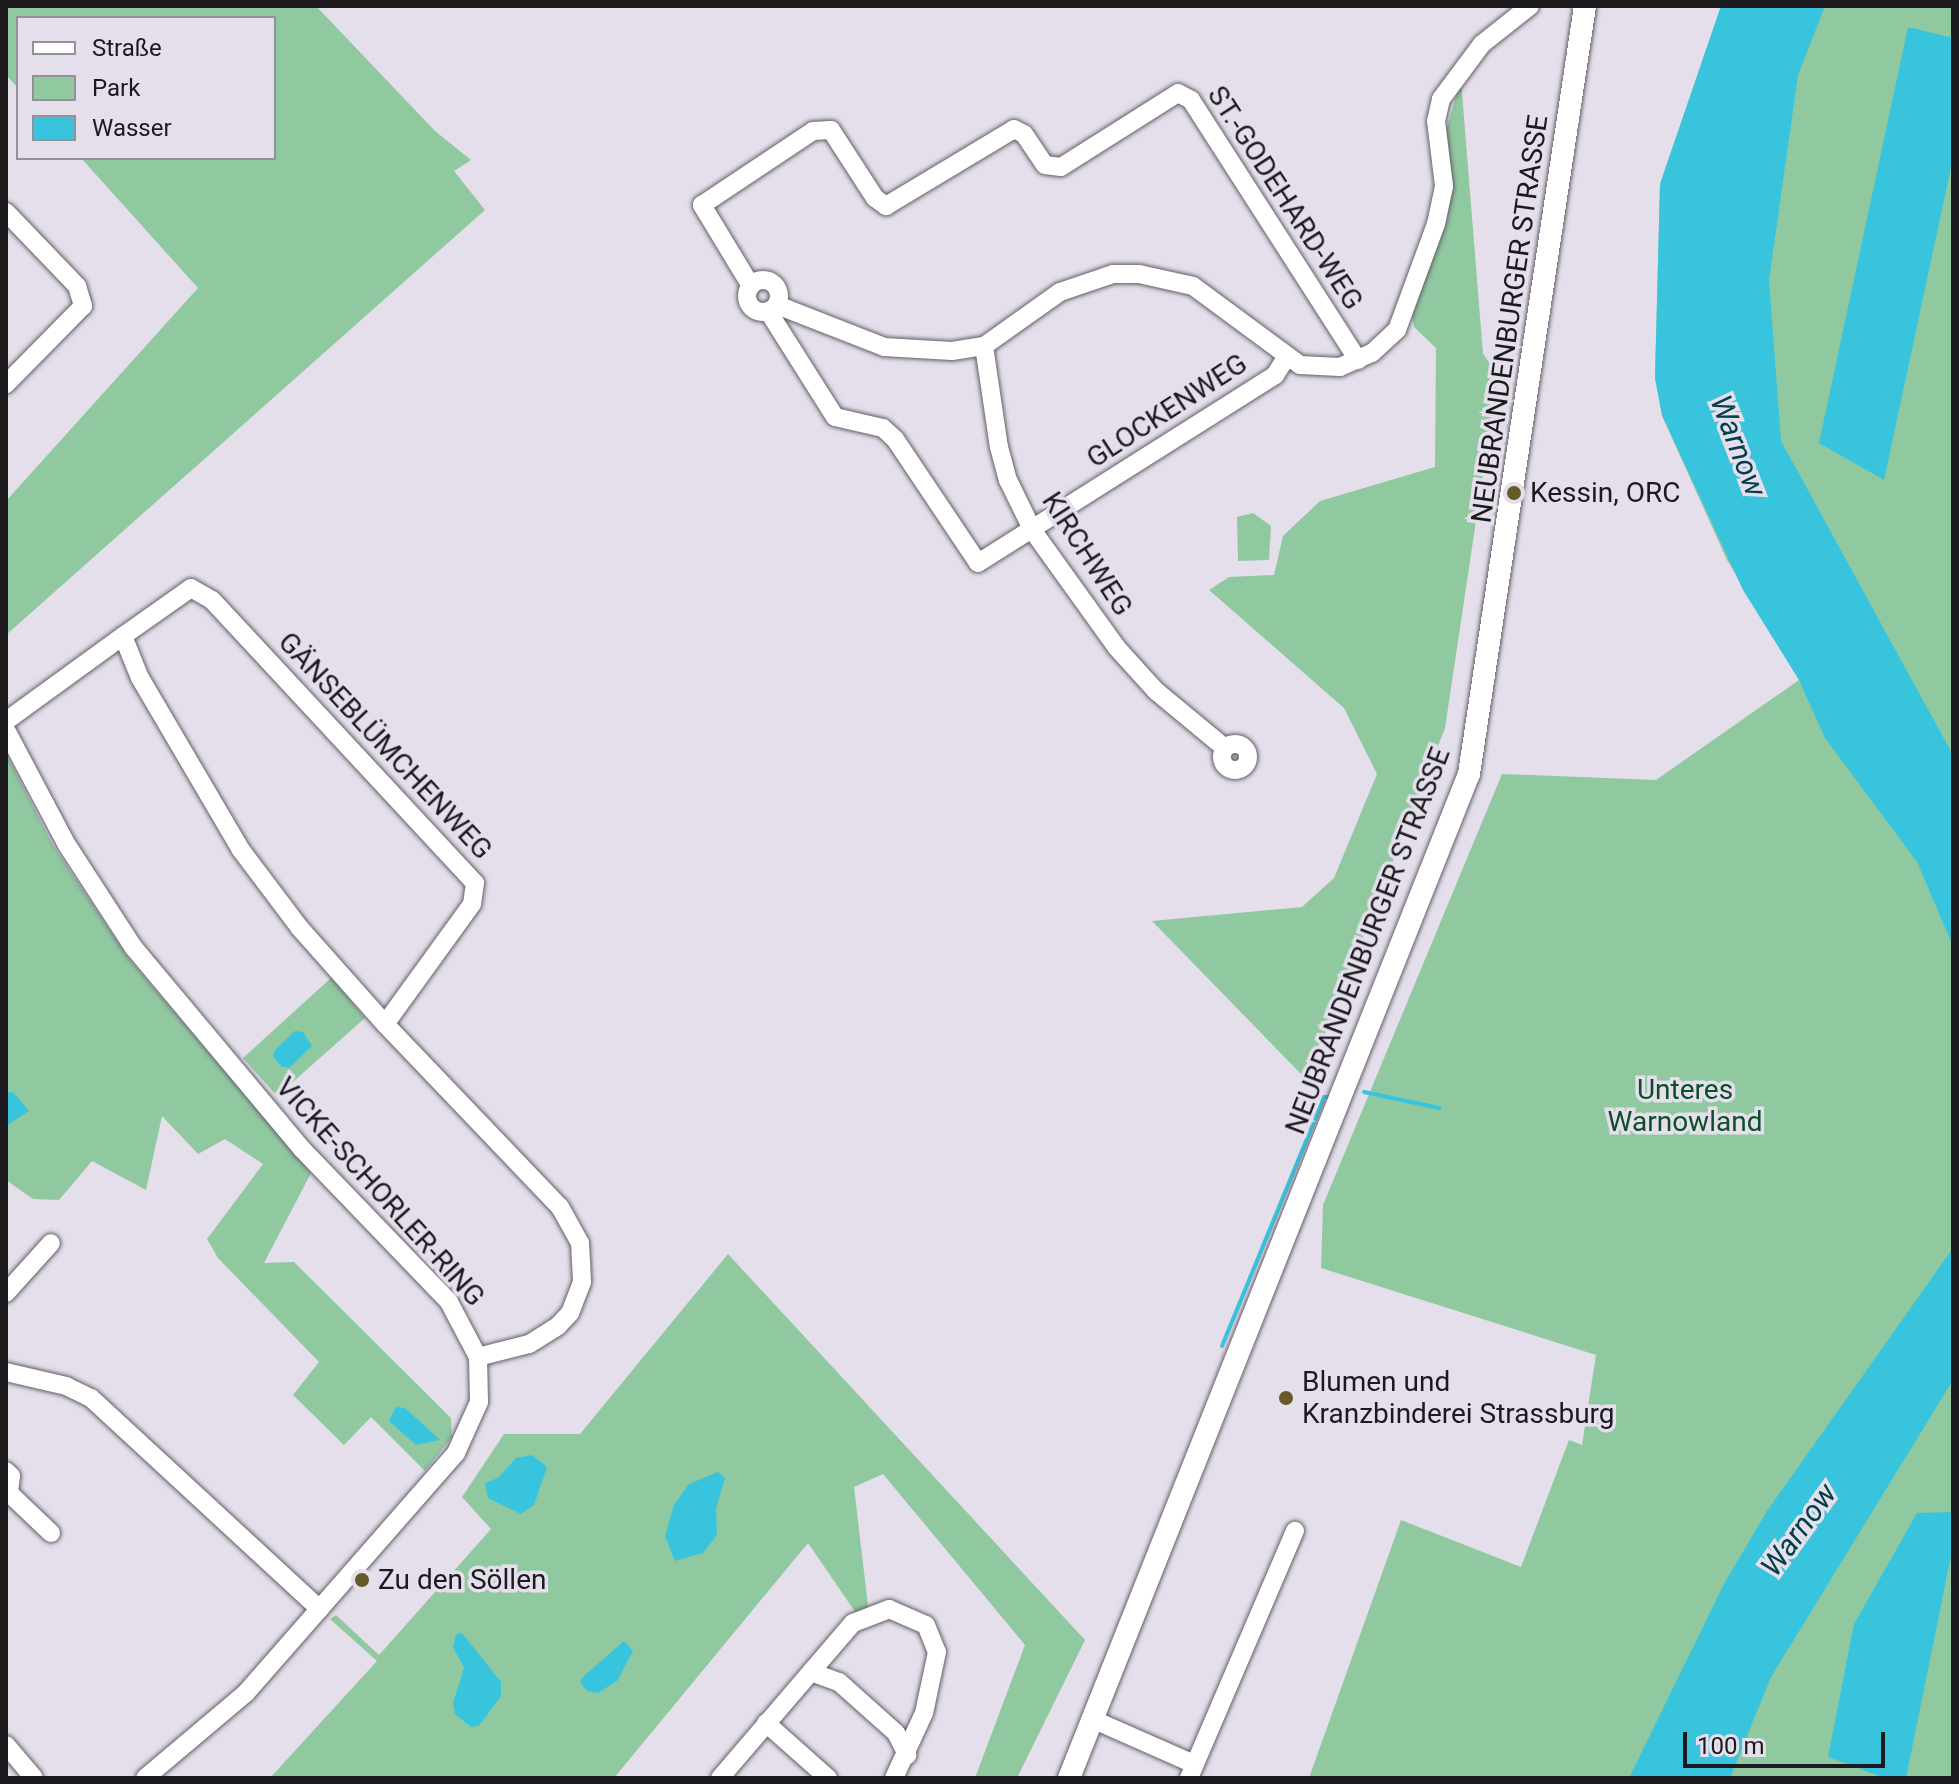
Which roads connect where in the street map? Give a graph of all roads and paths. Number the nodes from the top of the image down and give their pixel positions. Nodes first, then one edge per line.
1 (1530, 6) edge
2 (1585, 6) edge
3 (6, 212) edge
4 (751, 286) junction
5 (772, 308) junction
6 (984, 346) junction
7 (1286, 358) junction
8 (1358, 360) junction
9 (6, 384) edge
10 (1033, 531) junction
11 (123, 636) junction
12 (6, 721) edge
13 (6, 730) edge
14 (1225, 748) dead end
15 (385, 1024) junction
16 (51, 1243) dead end
17 (6, 1293) edge
18 (478, 1357) junction
19 (6, 1372) edge
20 (6, 1471) edge
21 (1295, 1531) dead end
22 (51, 1533) dead end
23 (320, 1609) junction
24 (811, 1672) junction
25 (1092, 1719) junction
26 (766, 1723) junction
27 (6, 1745) edge
28 (907, 1755) junction
29 (1191, 1771) edge
30 (35, 1777) edge
31 (145, 1778) edge
32 (720, 1778) edge
33 (828, 1778) edge
34 (894, 1778) edge
35 (1069, 1778) edge

1 - 8 street
2 - 25 main road, NEUBRANDENBURGER STRASSE
3 - 9 street
4 - 5 street
4 - 5 street
4 - 8 street, ST.-GODEHARD-WEG
5 - 6 street
5 - 10 street
6 - 7 street
6 - 10 street, KIRCHWEG
7 - 8 street
7 - 10 street, GLOCKENWEG
10 - 14 street, KIRCHWEG
11 - 12 street, GÄNSEBLÜMCHENWEG
11 - 15 street
11 - 15 street, GÄNSEBLÜMCHENWEG
13 - 18 street, VICKE-SCHORLER-RING
15 - 18 street
16 - 17 street
18 - 23 street, VICKE-SCHORLER-RING
19 - 23 street
20 - 22 street
21 - 29 street
23 - 31 street, VICKE-SCHORLER-RING
24 - 26 street
24 - 28 street
24 - 28 street
25 - 29 street
25 - 35 main road, NEUBRANDENBURGER STRASSE
26 - 32 street
26 - 33 street
27 - 30 street
28 - 34 street

